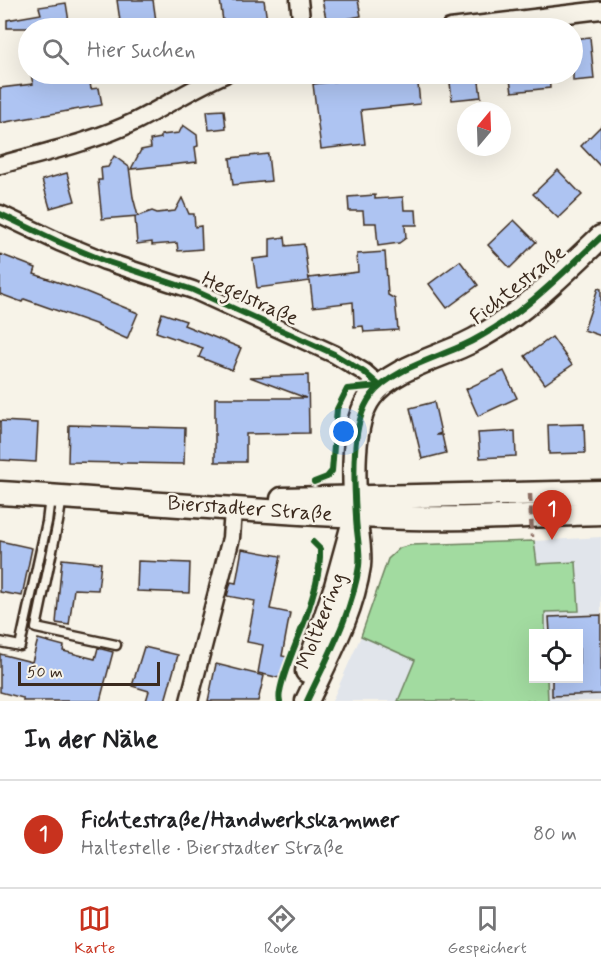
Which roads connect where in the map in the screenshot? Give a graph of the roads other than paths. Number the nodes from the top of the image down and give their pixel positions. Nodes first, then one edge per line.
1 (299, 0) edge
2 (601, 10) edge
3 (301, 18) edge
4 (534, 18) edge
5 (200, 84) edge
6 (0, 165) edge
7 (0, 214) edge
8 (601, 237) edge
9 (380, 387) junction
10 (601, 492) edge
11 (0, 494) edge
12 (56, 496) junction
13 (151, 502) junction
14 (356, 506) junction
15 (233, 510) junction
16 (601, 513) edge
17 (0, 642) edge
18 (116, 645) dead end
19 (189, 701) edge
20 (296, 701) edge
21 (307, 701) edge

1 - 3 street
2 - 4 street
5 - 6 street
7 - 9 street, Hegelstraße
8 - 9 main road, Fichtestraße
9 - 14 main road, Fichtestraße
10 - 14 main road, Bierstadter Straße
11 - 12 main road, Bierstadter Straße
12 - 13 main road, Bierstadter Straße
12 - 17 lane
12 - 18 lane
13 - 14 main road, Bierstadter Straße
13 - 15 main road, Bierstadter Straße
14 - 15 main road, Bierstadter Straße
14 - 16 main road, Bierstadter Straße
14 - 20 main road, Moltkering
14 - 21 main road, Moltkering
15 - 19 street

